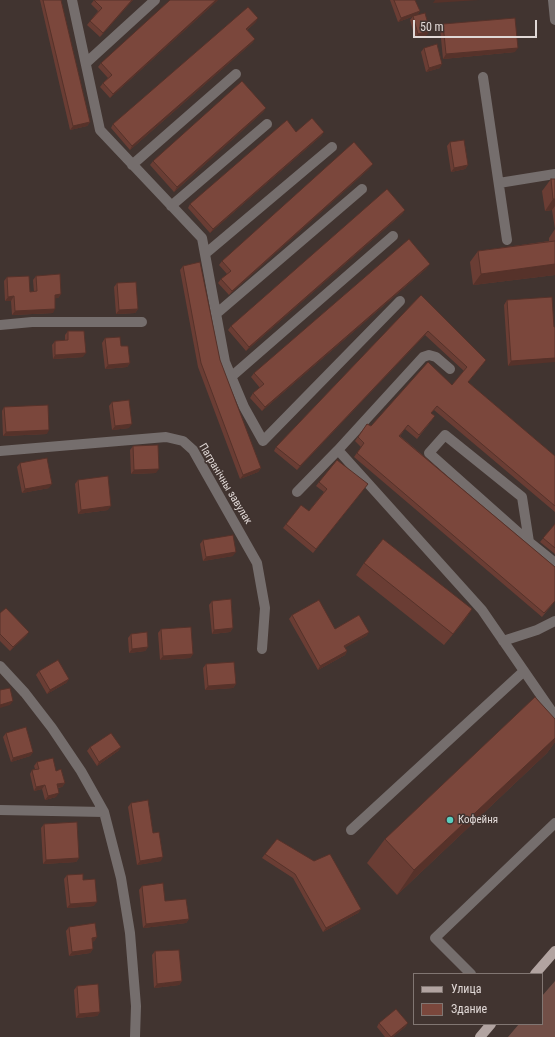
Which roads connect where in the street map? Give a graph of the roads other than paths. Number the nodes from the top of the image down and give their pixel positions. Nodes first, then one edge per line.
1 (72, 0) edge
2 (155, 0) edge
3 (553, 0) edge
4 (555, 20) edge
5 (86, 62) junction
6 (236, 74) dead end
7 (483, 77) dead end
8 (267, 124) dead end
9 (332, 147) dead end
10 (132, 165) junction
11 (555, 174) edge
12 (499, 183) junction
13 (362, 189) dead end
14 (171, 206) junction
15 (393, 236) dead end
16 (507, 240) dead end
17 (205, 254) junction
18 (400, 301) dead end
19 (216, 314) junction
20 (142, 322) dead end
21 (0, 325) edge
22 (450, 369) dead end
23 (231, 377) junction
24 (338, 450) junction
25 (0, 451) edge
26 (297, 492) dead end
27 (529, 542) junction
28 (555, 563) edge
29 (555, 620) edge
30 (503, 641) junction
31 (262, 648) dead end
32 (0, 666) edge
33 (524, 671) junction
34 (555, 716) edge
35 (0, 810) edge
36 (104, 812) junction
37 (555, 823) edge
38 (351, 830) dead end
39 (555, 951) edge
40 (470, 973) edge
41 (535, 973) edge
42 (490, 1025) edge
43 (135, 1037) edge
44 (480, 1037) edge

1 - 5 street
2 - 5 street
3 - 4 street
5 - 10 street
6 - 10 street
7 - 12 street
8 - 14 street
9 - 17 street
10 - 14 street
11 - 12 street
12 - 16 street
13 - 19 street
14 - 17 street
15 - 23 street
17 - 19 street
18 - 23 street
19 - 23 street
20 - 21 street
22 - 24 street
24 - 26 street
24 - 30 street
25 - 31 street, Пагранічны завулак
27 - 27 street
27 - 28 street
29 - 30 street
30 - 33 street
32 - 36 street
33 - 34 street
33 - 38 street
35 - 36 street
36 - 43 street
37 - 40 street
39 - 41 main road
42 - 44 main road

